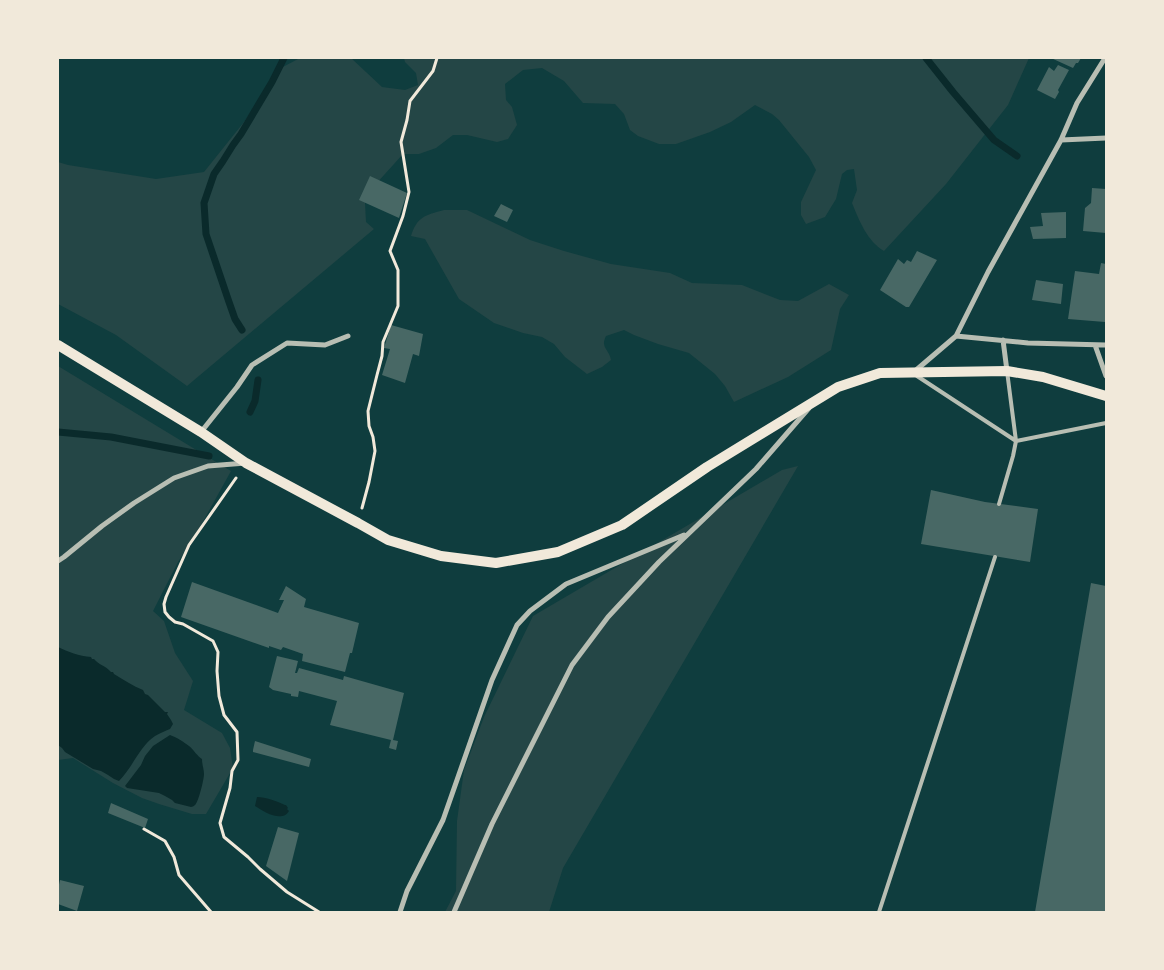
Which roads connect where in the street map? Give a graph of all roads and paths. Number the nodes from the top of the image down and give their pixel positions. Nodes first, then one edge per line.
1 (437, 58) edge
2 (1105, 58) edge
3 (1106, 138) edge
4 (1061, 140) junction
5 (348, 336) dead end
6 (956, 336) junction
7 (1003, 340) junction
8 (58, 345) edge
9 (1095, 345) junction
10 (1106, 345) edge
11 (1007, 372) junction
12 (913, 373) junction
13 (1106, 376) edge
14 (1106, 396) edge
15 (816, 400) junction
16 (1106, 423) edge
17 (201, 432) junction
18 (1016, 442) junction
19 (246, 464) junction
20 (1000, 504) dead end
21 (358, 522) junction
22 (687, 534) junction
23 (995, 557) dead end
24 (58, 561) edge
25 (144, 829) dead end
26 (211, 912) edge
27 (320, 912) edge
28 (400, 912) edge
29 (454, 912) edge
30 (879, 912) edge

1 - 21 path
2 - 4 street
3 - 4 street
4 - 6 street
5 - 17 street
6 - 7 street
6 - 12 street
7 - 9 street
7 - 11 street
8 - 17 main road
9 - 10 street
9 - 13 street
11 - 12 main road
11 - 14 main road
11 - 18 lane
12 - 15 main road
12 - 18 lane
15 - 21 main road
15 - 22 street
16 - 18 lane
17 - 19 main road
18 - 20 lane
19 - 21 main road
19 - 24 street
19 - 27 path
22 - 28 street
22 - 29 street
23 - 30 lane
25 - 26 path

